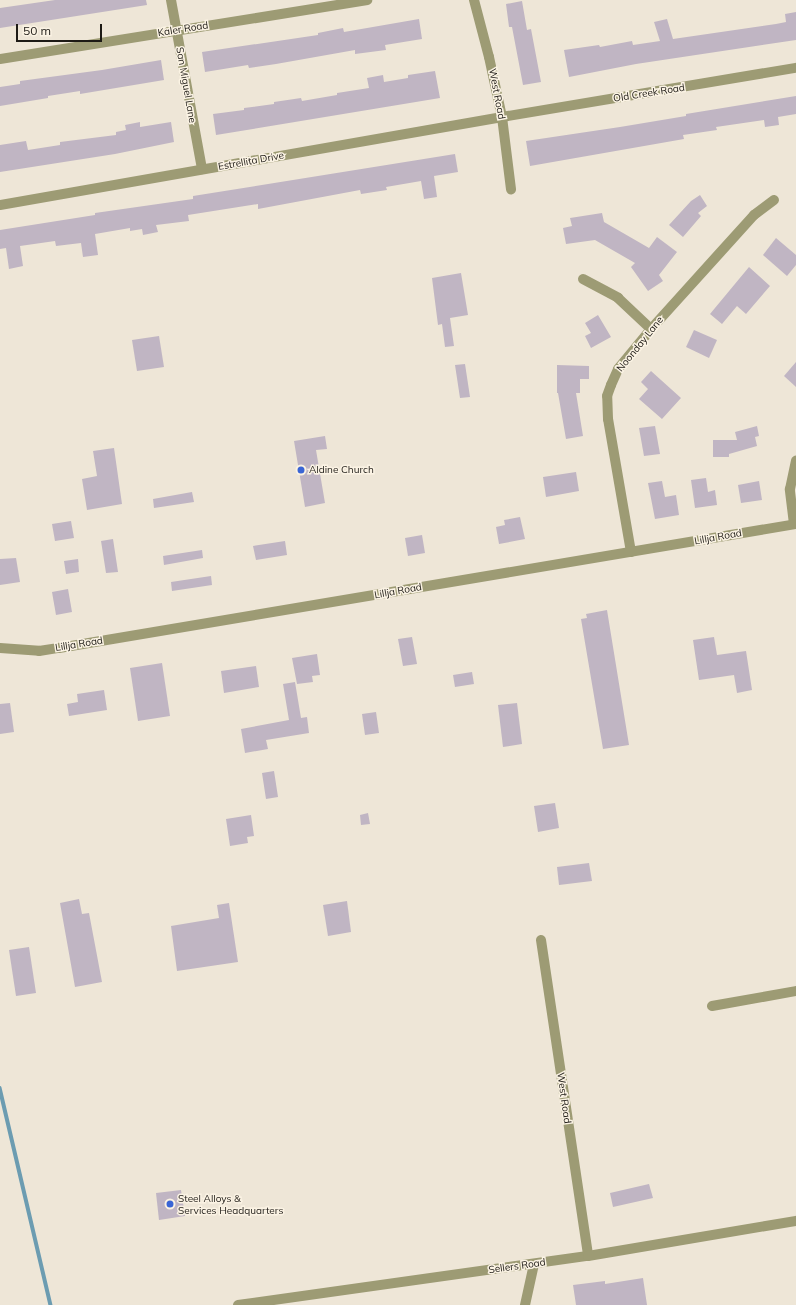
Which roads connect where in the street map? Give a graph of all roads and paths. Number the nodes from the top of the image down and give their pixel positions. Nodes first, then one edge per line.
1 (172, 0) edge
2 (367, 0) edge
3 (474, 0) edge
4 (177, 30) junction
5 (0, 59) edge
6 (796, 68) edge
7 (502, 117) junction
8 (202, 169) junction
9 (511, 189) dead end
10 (774, 200) dead end
11 (0, 205) edge
12 (583, 279) dead end
13 (651, 329) junction
14 (796, 461) edge
15 (795, 524) edge
16 (631, 552) junction
17 (0, 648) edge
18 (541, 940) dead end
19 (796, 991) edge
20 (712, 1006) dead end
21 (796, 1221) edge
22 (588, 1256) junction
23 (534, 1264) junction
24 (238, 1305) edge
25 (525, 1305) edge

1 - 4 street, San Miguel Lane
2 - 4 street, Kaler Road
3 - 7 street, West Road
4 - 5 street, Kaler Road
4 - 8 street, San Miguel Lane
6 - 7 street, Old Creek Road
7 - 8 street, Estrellita Drive
7 - 9 street, West Road
8 - 11 street, Estrellita Drive
10 - 13 street, Noonday Lane
12 - 13 street
13 - 16 street, Noonday Lane
14 - 15 street
15 - 16 street, Lillja Road
16 - 17 street, Lillja Road
18 - 22 street, West Road
19 - 20 street
21 - 22 street, Sellers Road
22 - 23 street, Sellers Road
23 - 24 street, Sellers Road
23 - 25 street

